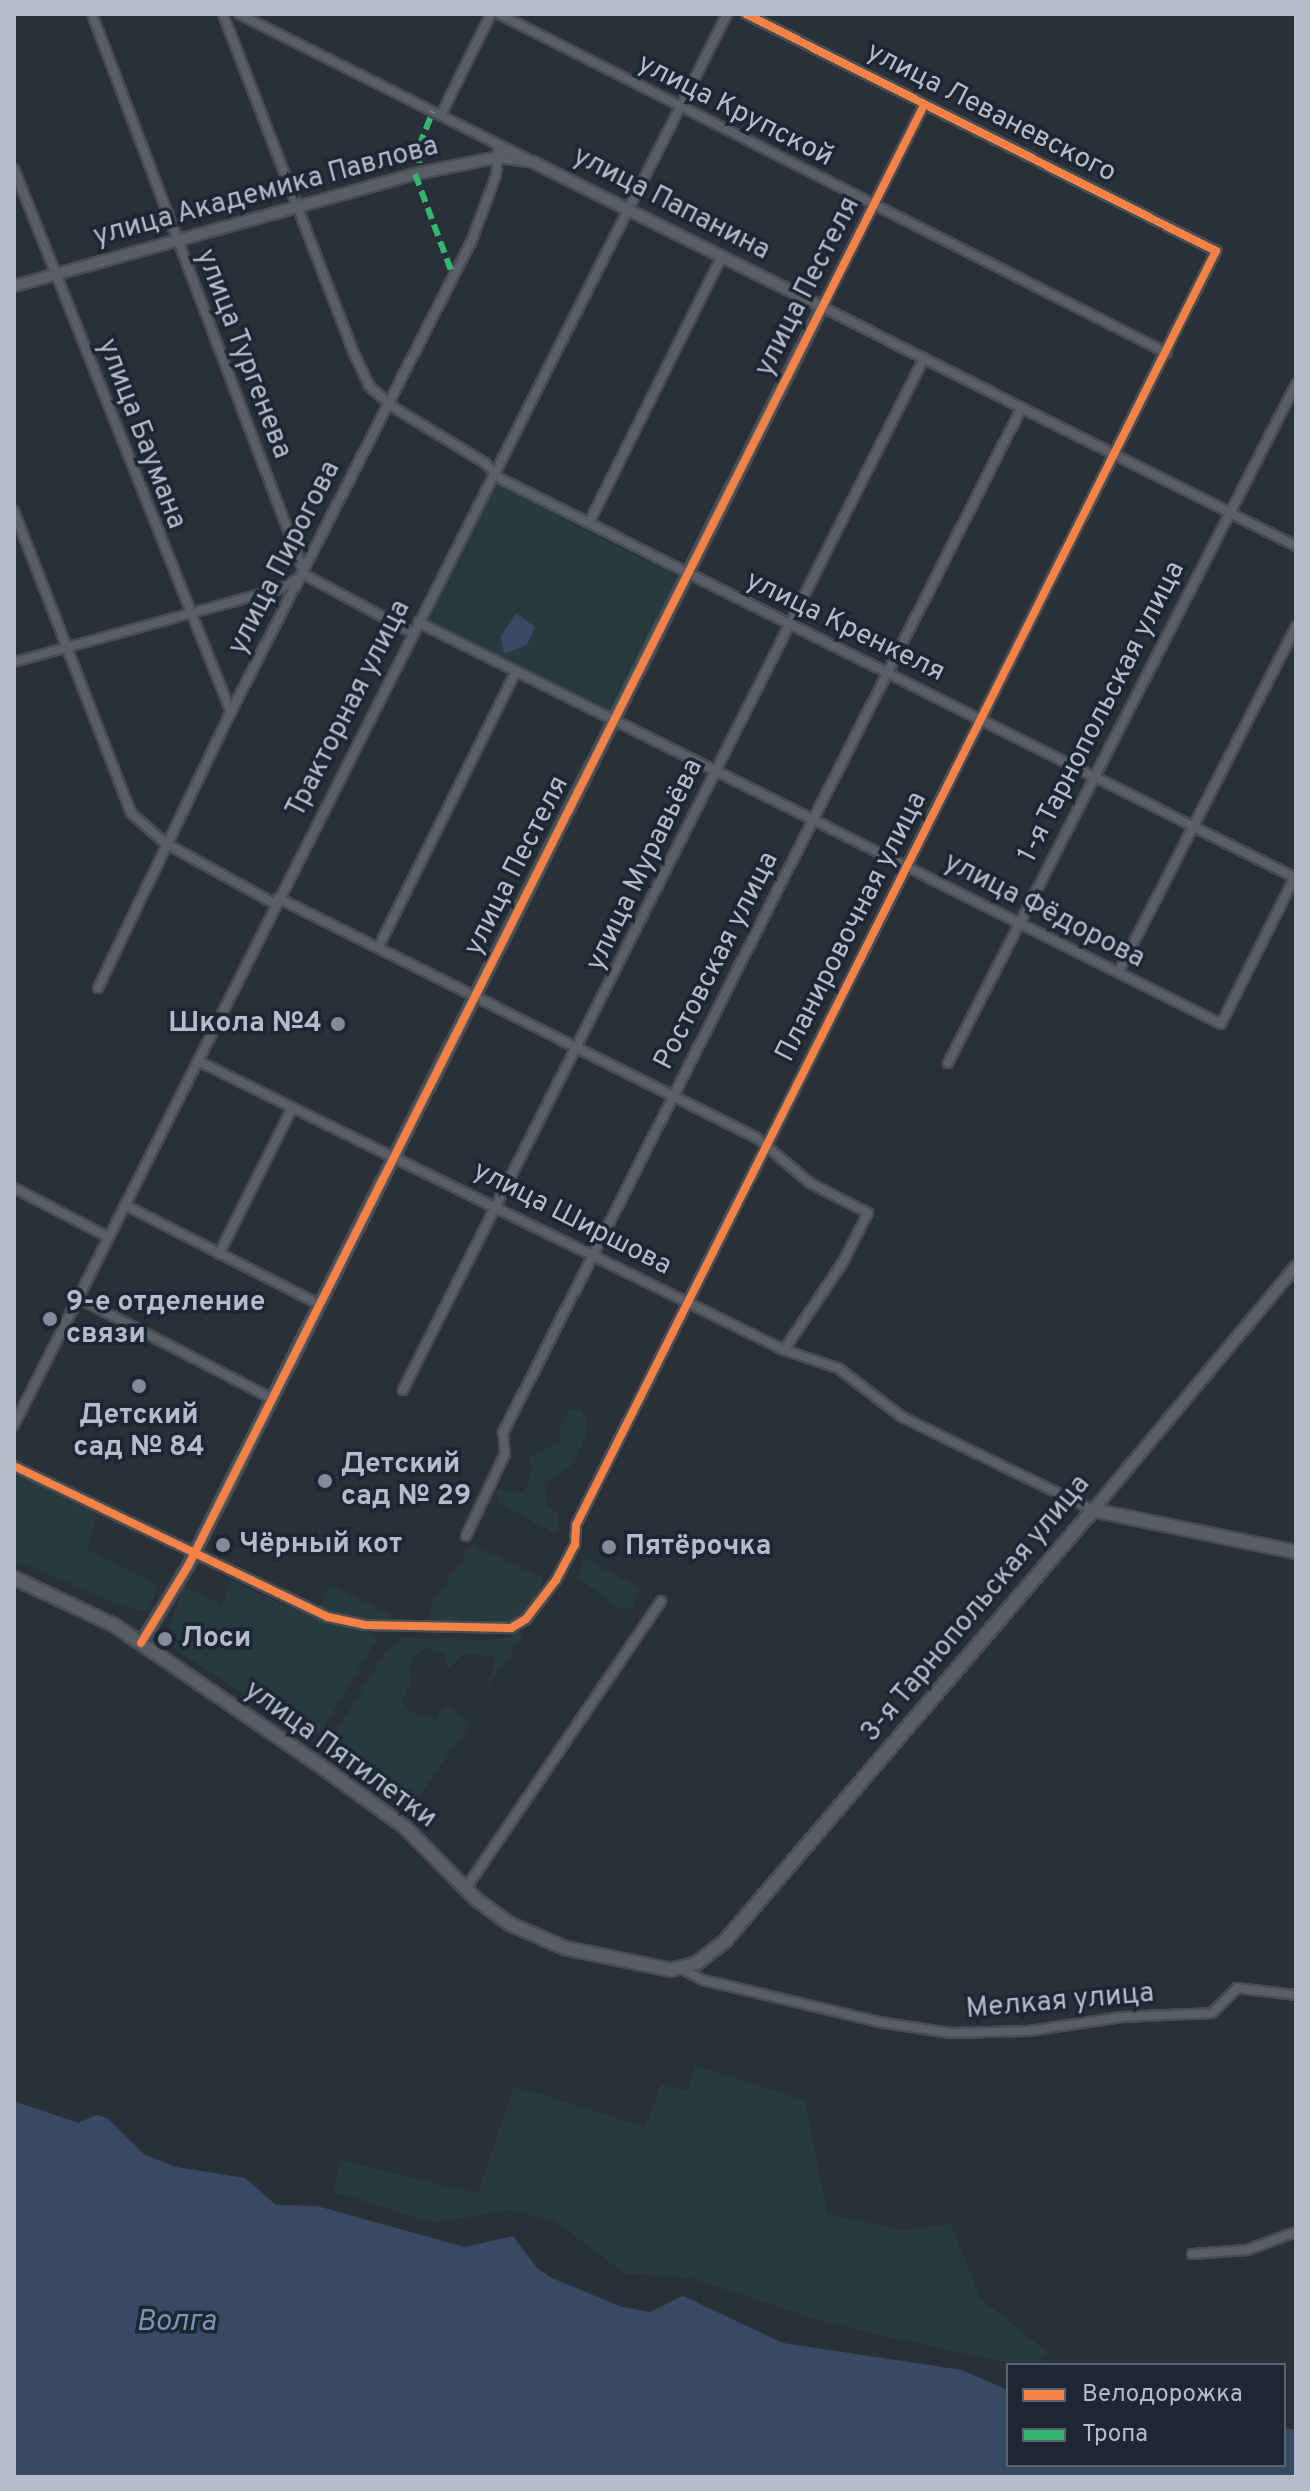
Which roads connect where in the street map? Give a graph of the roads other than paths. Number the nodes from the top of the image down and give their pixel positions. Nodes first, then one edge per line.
1 (92, 14) edge
2 (223, 14) edge
3 (239, 14) edge
4 (491, 14) edge
5 (499, 14) edge
6 (727, 14) edge
7 (746, 14) edge
8 (924, 105) junction
9 (678, 108) junction
10 (441, 115) junction
11 (499, 152) junction
12 (533, 162) joint
13 (14, 169) edge
14 (873, 206) junction
15 (298, 207) junction
16 (626, 208) junction
17 (176, 240) junction
18 (1216, 251) joint
19 (722, 256) junction
20 (55, 275) junction
21 (14, 286) edge
22 (822, 307) junction
23 (1167, 353) junction
24 (924, 358) junction
25 (1296, 384) edge
26 (388, 398) junction
27 (1021, 409) junction
28 (1115, 456) junction
29 (493, 472) junction
30 (14, 511) edge
31 (1229, 514) junction
32 (589, 523) junction
33 (1296, 546) edge
34 (689, 574) junction
35 (305, 575) junction
36 (188, 614) junction
37 (418, 622) junction
38 (789, 625) junction
39 (1296, 626) edge
40 (413, 633) junction
41 (68, 648) junction
42 (14, 662) edge
43 (516, 671) junction
44 (887, 672) junction
45 (231, 712) junction
46 (982, 720) junction
47 (615, 721) junction
48 (716, 771) junction
49 (1092, 776) junction
50 (812, 819) junction
51 (1196, 827) junction
52 (165, 843) junction
53 (908, 867) junction
54 (1296, 876) edge
55 (276, 901) junction
56 (1018, 922) junction
57 (379, 946) junction
58 (1118, 973) junction
59 (98, 988) dead end
60 (475, 996) junction
61 (579, 1048) junction
62 (198, 1061) junction
63 (948, 1063) dead end
64 (674, 1096) junction
65 (292, 1108) junction
66 (766, 1147) junction
67 (394, 1155) junction
68 (14, 1188) edge
69 (125, 1205) junction
70 (497, 1206) junction
71 (108, 1237) junction
72 (219, 1254) junction
73 (593, 1254) junction
74 (1296, 1266) edge
75 (78, 1298) junction
76 (688, 1302) junction
77 (320, 1305) junction
78 (784, 1350) junction
79 (403, 1390) dead end
80 (273, 1399) junction
81 (14, 1425) edge
82 (14, 1466) edge
83 (1093, 1510) junction
84 (466, 1536) dead end
85 (1296, 1552) edge
86 (194, 1554) junction
87 (14, 1578) edge
88 (661, 1601) dead end
89 (141, 1643) junction
90 (466, 1888) junction
91 (682, 1969) junction
92 (1296, 1995) edge
93 (1296, 2232) edge
94 (1192, 2254) dead end

1 - 17 street, улица Тургенева
2 - 15 street, улица Кренкеля
3 - 10 street
4 - 10 street
5 - 9 street, улица Крупской
6 - 9 street, Тракторная улица
7 - 8 street, улица Леваневского
8 - 14 street, улица Пестеля
8 - 18 street, улица Леваневского
9 - 14 street, улица Крупской
9 - 16 street, Тракторная улица
10 - 11 street
11 - 12 street, улица Академика Павлова
11 - 15 street, улица Академика Павлова
11 - 26 street, улица Пирогова
12 - 16 street, улица Папанина
13 - 20 street, улица Баумана
14 - 22 street, улица Пестеля
14 - 23 street, улица Крупской
15 - 17 street, улица Академика Павлова
15 - 26 street, улица Кренкеля
16 - 19 street, улица Папанина
16 - 29 street, Тракторная улица
17 - 20 street, улица Академика Павлова
17 - 35 street, улица Тургенева
18 - 23 street, Планировочная улица
19 - 22 street, улица Папанина
19 - 32 street
20 - 21 street, улица Академика Павлова
20 - 36 street, улица Баумана
22 - 24 street, улица Папанина
22 - 34 street, улица Пестеля
23 - 28 street, Планировочная улица
24 - 27 street, улица Папанина
24 - 38 street, улица Муравьёва
25 - 31 street, 1-я Тарнопольская улица
26 - 29 street, улица Кренкеля
26 - 35 street, улица Пирогова
27 - 28 street, улица Папанина
27 - 44 street, Ростовская улица
28 - 31 street, улица Папанина
28 - 46 street, Планировочная улица
29 - 32 street, улица Кренкеля
29 - 37 street, Тракторная улица
30 - 41 street
31 - 33 street, улица Папанина
31 - 49 street, 1-я Тарнопольская улица
32 - 34 street, улица Кренкеля
34 - 38 street, улица Кренкеля
34 - 47 street, улица Пестеля
35 - 36 street
35 - 40 street
35 - 45 street, улица Пирогова
36 - 41 street
36 - 45 street, улица Баумана
37 - 40 street, Тракторная улица
37 - 43 street, улица Фёдорова
38 - 44 street, улица Кренкеля
38 - 48 street, улица Муравьёва
39 - 51 street
40 - 55 street, Тракторная улица
41 - 42 street
41 - 52 street
43 - 47 street, улица Фёдорова
43 - 57 street
44 - 46 street, улица Кренкеля
44 - 50 street, Ростовская улица
45 - 52 street, улица Пирогова
46 - 49 street, улица Кренкеля
46 - 53 street, Планировочная улица
47 - 48 street, улица Фёдорова
47 - 60 street, улица Пестеля
48 - 50 street, улица Фёдорова
48 - 61 street, улица Муравьёва
49 - 51 street, улица Кренкеля
49 - 56 street, 1-я Тарнопольская улица
50 - 53 street, улица Фёдорова
50 - 64 street, Ростовская улица
51 - 54 street, улица Кренкеля
51 - 58 street
52 - 55 street
52 - 59 street, улица Пирогова
53 - 56 street, улица Фёдорова
53 - 66 street, Планировочная улица
54 - 58 street, улица Фёдорова
55 - 57 street
55 - 62 street, Тракторная улица
56 - 58 street, улица Фёдорова
56 - 63 street, 1-я Тарнопольская улица
57 - 60 street
60 - 61 street
60 - 67 street, улица Пестеля
61 - 64 street
61 - 70 street, улица Муравьёва
62 - 65 street, улица Ширшова
62 - 69 street, Тракторная улица
64 - 66 street
64 - 73 street, Ростовская улица
65 - 67 street, улица Ширшова
65 - 72 street
66 - 76 street, Планировочная улица
66 - 78 street
67 - 70 street, улица Ширшова
67 - 77 street, улица Пестеля
68 - 71 street
69 - 71 street, Тракторная улица
69 - 72 street
70 - 73 street, улица Ширшова
70 - 79 street, улица Муравьёва
71 - 75 street, Тракторная улица
72 - 77 street
73 - 76 street, улица Ширшова
73 - 84 street, Ростовская улица
74 - 83 street, 3-я Тарнопольская улица
75 - 80 street
75 - 81 street, Тракторная улица
76 - 78 street, улица Ширшова
76 - 86 street, Планировочная улица
77 - 80 street, улица Пестеля
78 - 83 street, улица Ширшова
80 - 86 street, улица Пестеля
82 - 86 street
83 - 85 main road
83 - 91 main road, 3-я Тарнопольская улица
86 - 89 street, улица Пестеля
87 - 89 main road, улица Пятилетки
88 - 90 street
89 - 90 main road, улица Пятилетки
90 - 91 main road, улица Пятилетки
91 - 92 street, Мелкая улица
93 - 94 street

